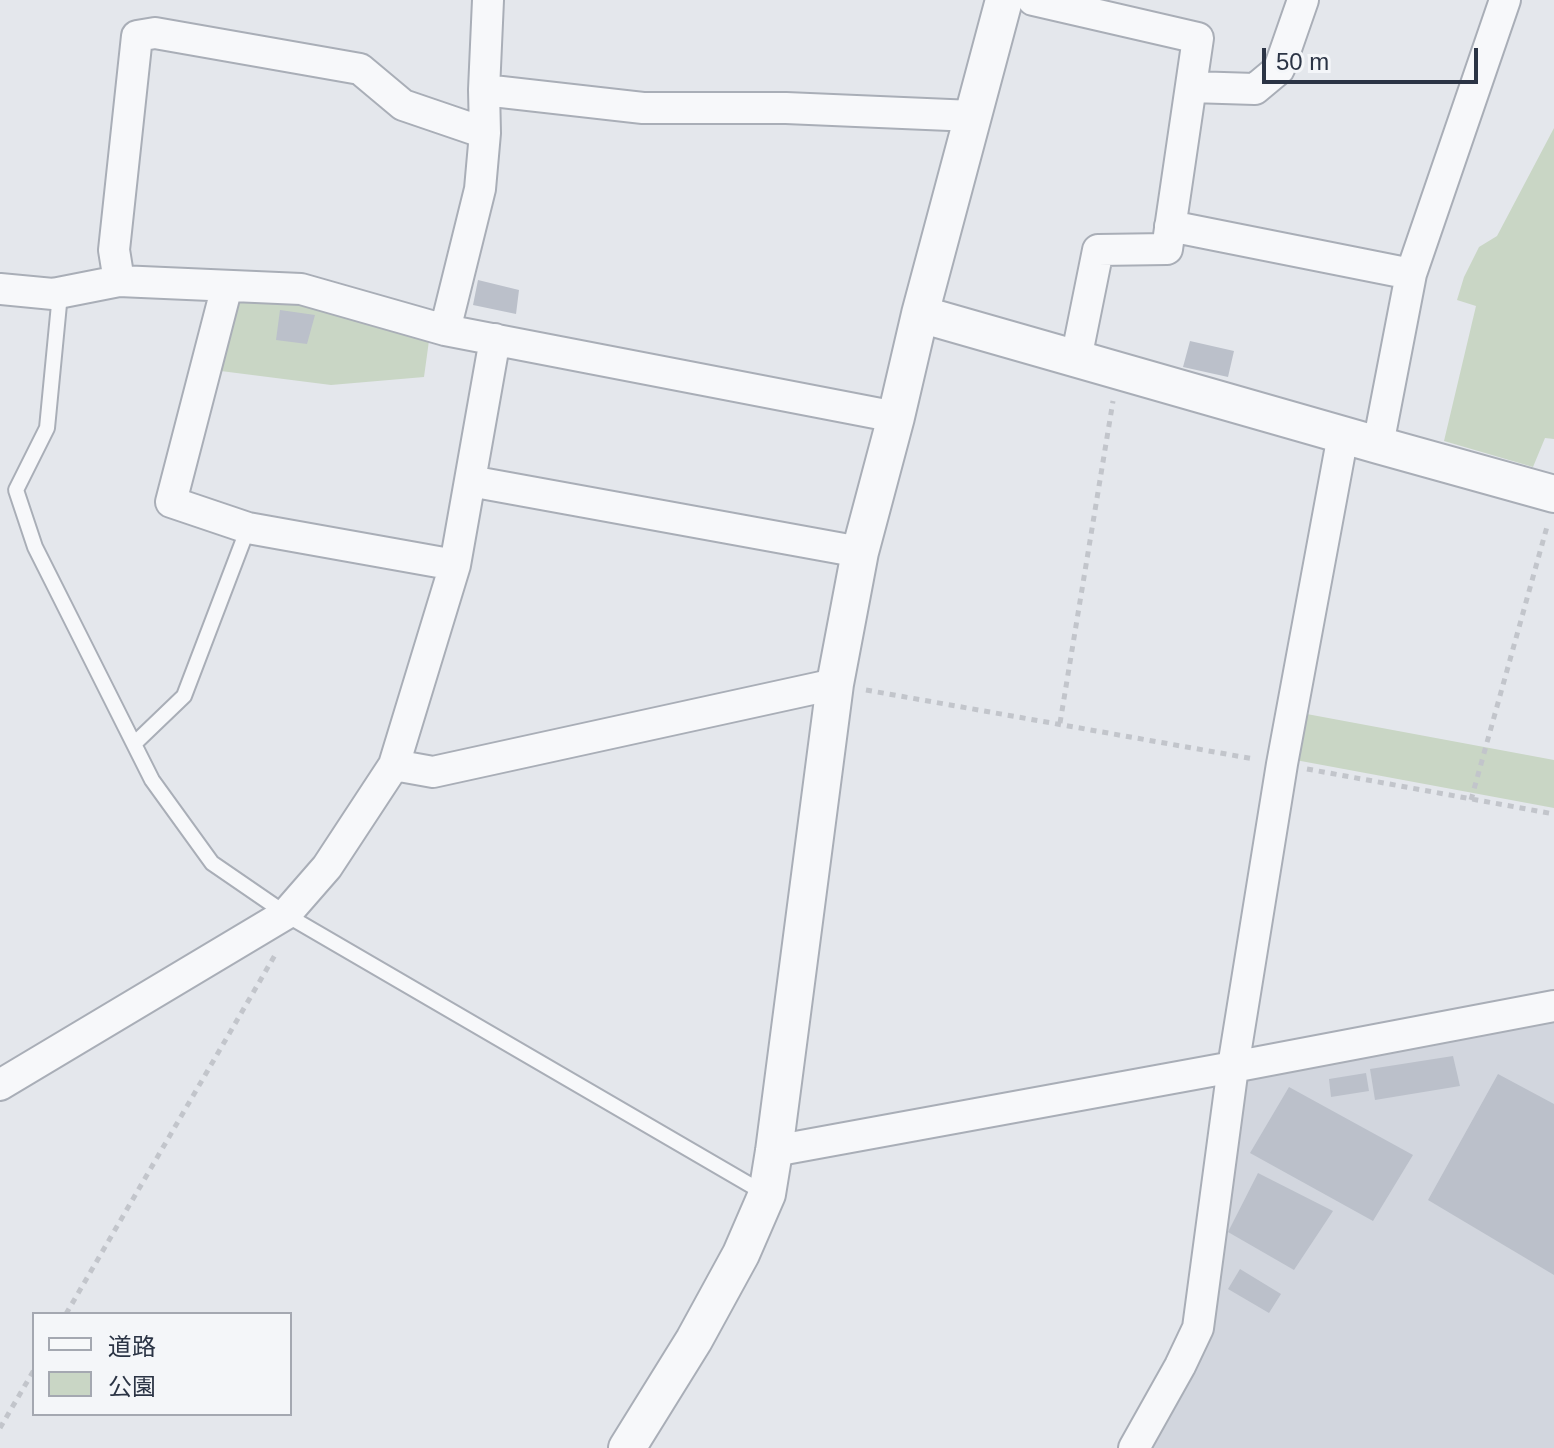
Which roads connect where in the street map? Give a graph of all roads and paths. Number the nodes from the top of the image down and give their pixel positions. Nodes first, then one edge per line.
1 (488, 0) edge
2 (1004, 0) edge
3 (1033, 0) edge
4 (1303, 0) edge
5 (1505, 0) edge
6 (1191, 87) junction
7 (484, 90) junction
8 (973, 116) junction
9 (485, 133) junction
10 (1170, 226) junction
11 (1411, 274) junction
12 (119, 281) junction
13 (227, 286) junction
14 (0, 289) edge
15 (60, 294) junction
16 (920, 314) junction
17 (445, 330) junction
18 (495, 339) junction
19 (1076, 359) junction
20 (1118, 371) junction
21 (896, 417) junction
22 (1343, 435) junction
23 (1378, 445) junction
24 (470, 481) junction
25 (1552, 505) edge
26 (248, 528) junction
27 (860, 552) junction
28 (455, 565) junction
29 (835, 684) junction
30 (1060, 723) junction
31 (134, 744) junction
32 (1282, 764) junction
33 (394, 765) junction
34 (1471, 800) junction
35 (1554, 814) edge
36 (290, 917) junction
37 (1554, 1006) edge
38 (1233, 1067) junction
39 (0, 1085) edge
40 (774, 1151) junction
41 (767, 1194) junction
42 (67, 1312) edge
43 (32, 1373) edge
44 (0, 1428) edge
45 (627, 1448) edge
46 (1134, 1448) edge

1 - 7 street
2 - 8 street
3 - 6 street
4 - 6 street
5 - 11 street
6 - 10 street
7 - 8 street
7 - 9 street
8 - 16 street
9 - 12 street
9 - 17 street
10 - 11 street
10 - 19 street
11 - 23 street
12 - 13 street
12 - 15 street
13 - 17 street
13 - 26 street
14 - 15 street
15 - 31 lane
16 - 19 street
16 - 21 street
17 - 18 street
18 - 21 street
18 - 24 street
19 - 20 street
20 - 22 street
20 - 30 path
21 - 27 street
22 - 23 street
22 - 32 street
23 - 25 street
24 - 27 street
24 - 28 street
25 - 34 path
26 - 28 street
26 - 31 lane
27 - 29 street
28 - 33 street
29 - 30 path
29 - 33 street
29 - 40 street
30 - 32 path
31 - 36 lane
32 - 34 path
32 - 38 street
33 - 36 street
34 - 35 path
36 - 39 street
36 - 41 lane
36 - 42 path
37 - 38 street
38 - 40 street
38 - 46 street
40 - 41 street
41 - 45 street
43 - 44 path

